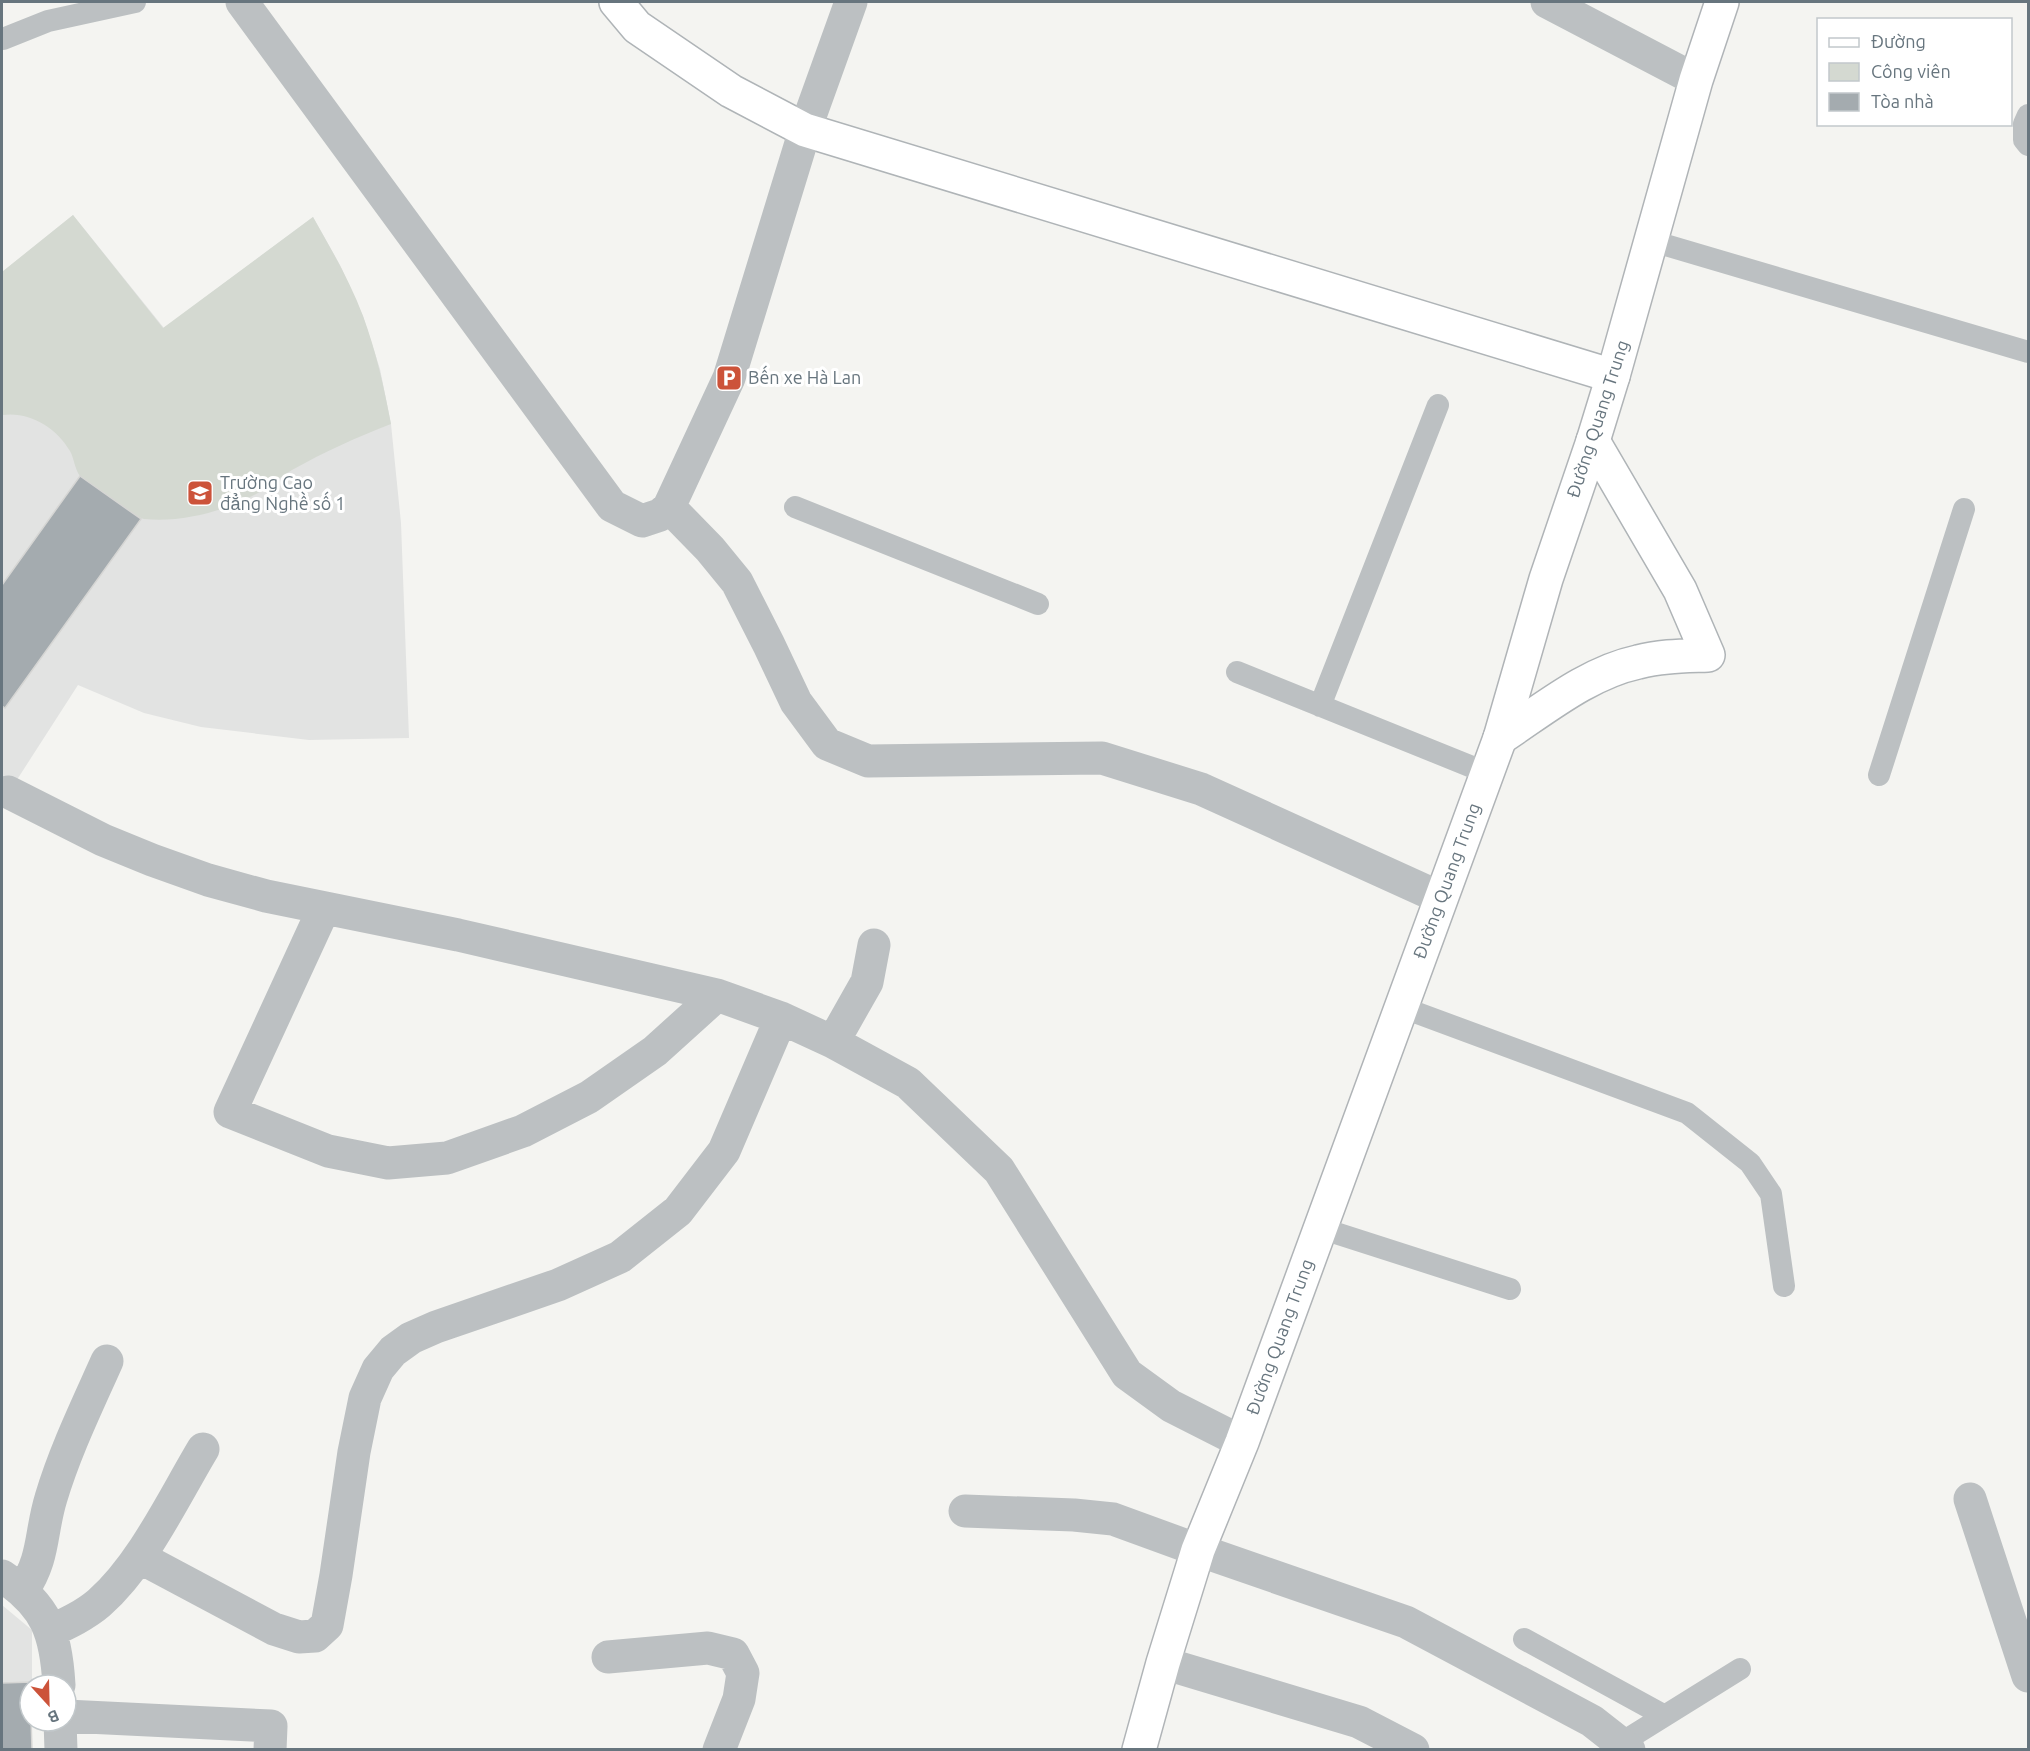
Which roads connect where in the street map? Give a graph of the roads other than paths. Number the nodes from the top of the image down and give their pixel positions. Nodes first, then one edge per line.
1 (135, 2) edge
2 (242, 2) edge
3 (616, 2) edge
4 (851, 2) edge
5 (1547, 2) edge
6 (1722, 2) edge
7 (3, 39) dead end
8 (1696, 80) junction
9 (2028, 115) edge
10 (805, 130) junction
11 (2028, 145) edge
12 (1652, 241) junction
13 (2028, 352) edge
14 (1613, 376) junction
15 (1438, 405) dead end
16 (1593, 441) junction
17 (669, 507) junction
18 (795, 507) dead end
19 (1964, 509) dead end
20 (1038, 604) dead end
21 (1237, 672) dead end
22 (1320, 706) junction
23 (1500, 738) junction
24 (1487, 773) junction
25 (1879, 776) dead end
26 (5, 789) edge
27 (1441, 898) junction
28 (324, 908) junction
29 (874, 945) dead end
30 (717, 996) junction
31 (1401, 1007) junction
32 (781, 1018) junction
33 (833, 1042) junction
34 (1320, 1228) junction
35 (1784, 1286) dead end
36 (1510, 1289) dead end
37 (107, 1361) dead end
38 (1242, 1442) junction
39 (203, 1449) dead end
40 (1970, 1499) dead end
41 (965, 1511) dead end
42 (1198, 1551) junction
43 (139, 1557) junction
44 (12, 1583) edge
45 (51, 1631) junction
46 (1524, 1639) dead end
47 (608, 1657) dead end
48 (1163, 1664) junction
49 (1740, 1669) dead end
50 (58, 1673) edge
51 (2028, 1676) edge
52 (1663, 1715) junction
53 (78, 1717) edge
54 (60, 1733) edge
55 (1625, 1746) edge
56 (61, 1749) edge
57 (270, 1749) edge
58 (718, 1749) edge
59 (1139, 1749) edge
60 (1413, 1749) edge

1 - 7 lane
2 - 17 street
3 - 10 main road
4 - 10 street
5 - 8 street
6 - 8 main road, Đường Quang Trung
8 - 12 main road, Đường Quang Trung
9 - 11 lane
10 - 14 main road
10 - 17 street
12 - 13 lane
12 - 14 main road, Đường Quang Trung
14 - 16 main road, Đường Quang Trung
15 - 22 lane
16 - 23 main road, Đường Quang Trung
16 - 23 main road
17 - 27 street
18 - 20 lane
19 - 25 lane
21 - 22 lane
22 - 24 lane
23 - 24 main road, Đường Quang Trung
24 - 27 main road, Đường Quang Trung
26 - 28 street
27 - 31 main road, Đường Quang Trung
28 - 30 street
28 - 30 street
29 - 33 street
30 - 32 street
31 - 34 main road, Đường Quang Trung
31 - 35 lane
32 - 33 street
32 - 43 street
33 - 38 street
34 - 36 lane
34 - 38 main road, Đường Quang Trung
37 - 44 street
38 - 42 main road, Đường Quang Trung
39 - 43 street
40 - 51 street
41 - 42 street
42 - 48 main road, Đường Quang Trung
42 - 55 street
43 - 45 street
44 - 45 street
45 - 50 street
46 - 52 lane
47 - 58 street
48 - 59 main road, Đường Quang Trung
48 - 60 street
49 - 52 lane
52 - 55 lane
53 - 57 street
54 - 56 street

